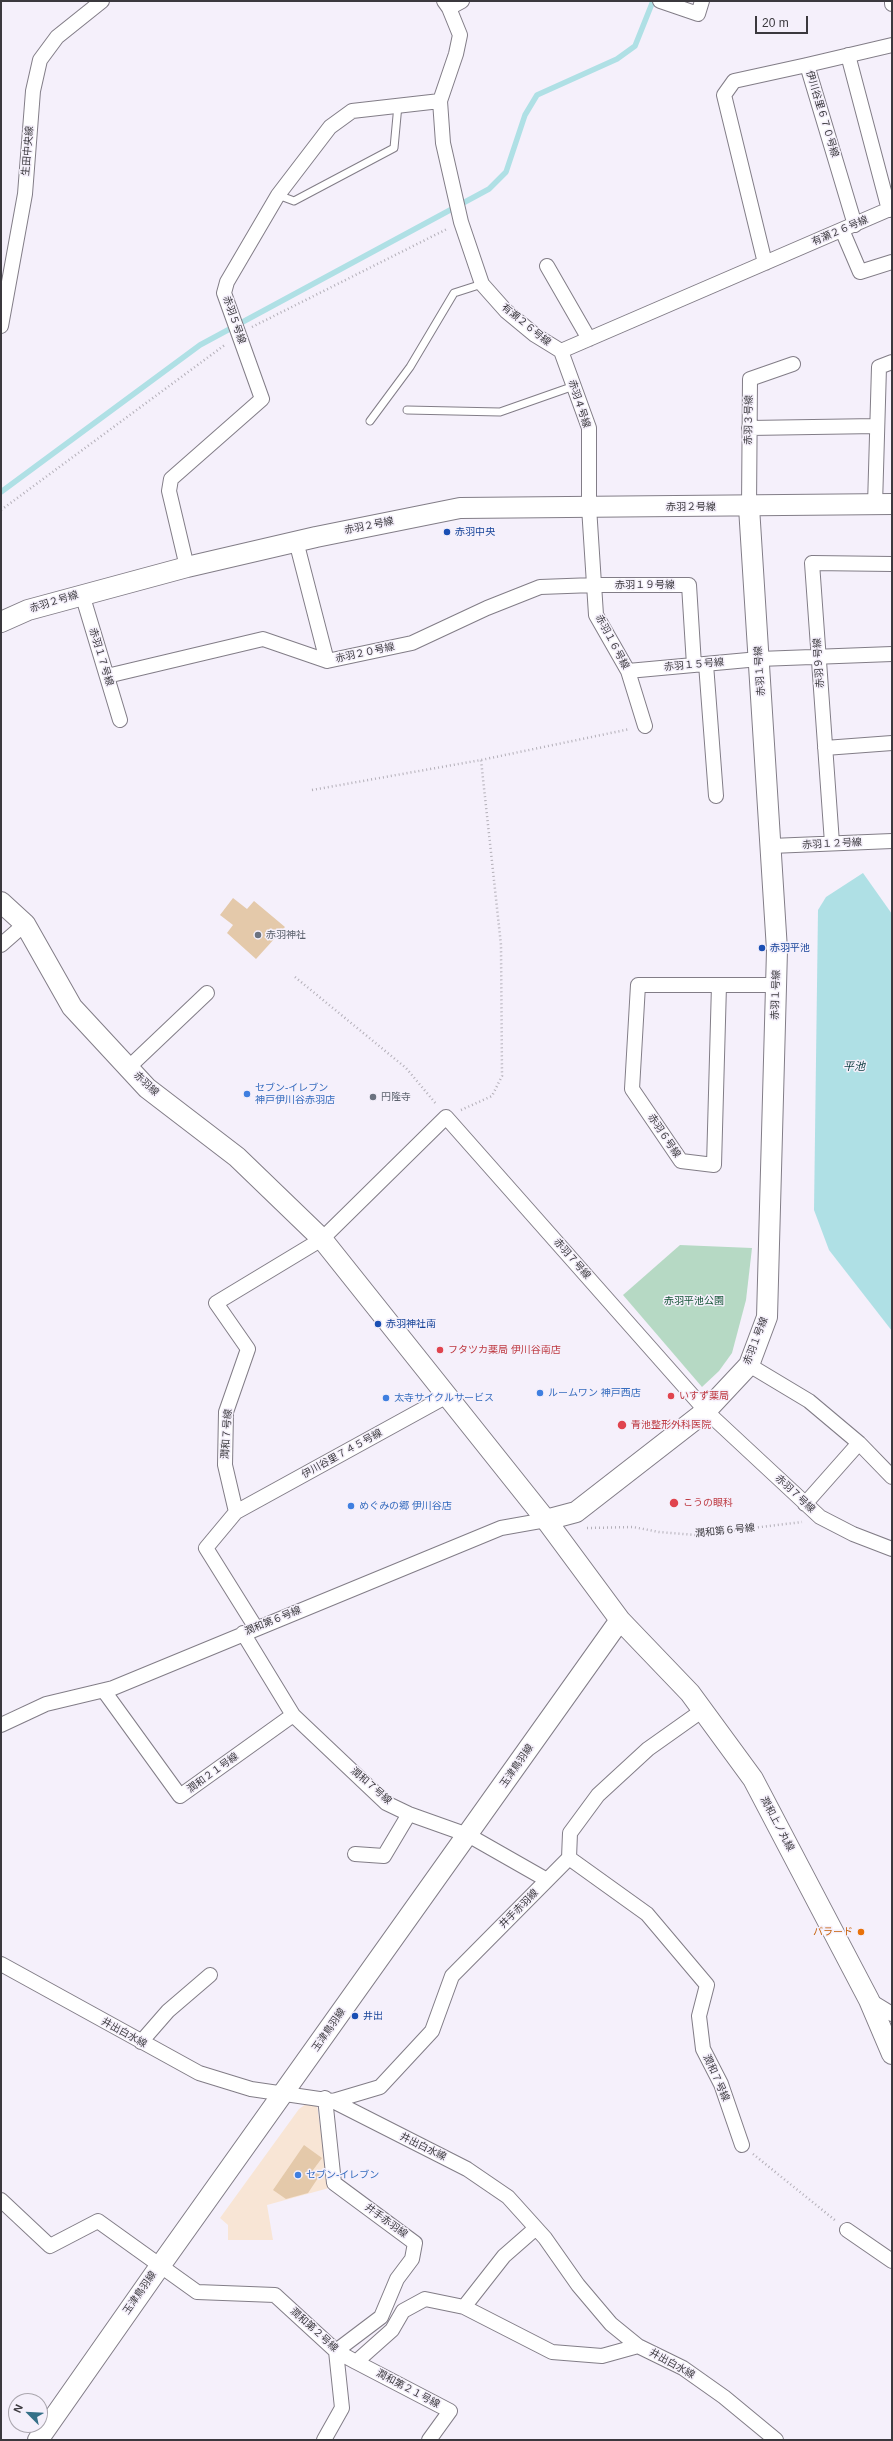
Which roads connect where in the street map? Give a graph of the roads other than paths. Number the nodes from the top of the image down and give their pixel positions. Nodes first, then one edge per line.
1 (102, 1) edge
2 (702, 1) edge
3 (662, 2) edge
4 (451, 3) edge
5 (892, 45) edge
6 (848, 55) junction
7 (807, 65) junction
8 (440, 101) junction
9 (398, 104) junction
10 (278, 195) junction
11 (891, 209) edge
12 (855, 224) junction
13 (842, 230) junction
14 (892, 262) edge
15 (765, 263) junction
16 (547, 266) dead end
17 (482, 284) junction
18 (1, 326) edge
19 (589, 339) junction
20 (561, 351) junction
21 (892, 362) edge
22 (793, 364) dead end
23 (574, 386) junction
24 (407, 410) dead end
25 (370, 421) dead end
26 (877, 426) junction
27 (749, 428) junction
28 (884, 505) edge
29 (589, 507) junction
30 (749, 507) junction
31 (296, 542) junction
32 (892, 564) edge
33 (187, 567) junction
34 (594, 585) junction
35 (82, 594) junction
36 (1, 622) edge
37 (892, 654) edge
38 (818, 658) junction
39 (759, 659) junction
40 (327, 661) junction
41 (700, 664) junction
42 (628, 671) junction
43 (107, 676) junction
44 (120, 720) dead end
45 (644, 726) road end
46 (892, 743) edge
47 (825, 748) junction
48 (716, 796) dead end
49 (892, 841) edge
50 (832, 843) junction
51 (771, 846) junction
52 (1, 902) edge
53 (25, 924) junction
54 (1, 945) edge
55 (719, 985) junction
56 (776, 985) junction
57 (207, 993) dead end
58 (128, 1068) junction
59 (322, 1239) junction
60 (749, 1365) junction
61 (447, 1396) junction
62 (706, 1412) junction
63 (859, 1444) junction
64 (892, 1477) edge
65 (805, 1504) junction
66 (236, 1512) junction
67 (546, 1520) junction
68 (892, 1549) edge
69 (620, 1620) junction
70 (256, 1628) junction
71 (243, 1633) junction
72 (104, 1691) junction
73 (703, 1710) junction
74 (293, 1715) junction
75 (1, 1725) edge
76 (409, 1814) junction
77 (468, 1835) junction
78 (355, 1854) dead end
79 (569, 1858) junction
80 (547, 1880) junction
81 (1, 1964) edge
82 (210, 1975) dead end
83 (869, 2000) junction
84 (892, 2014) edge
85 (141, 2042) junction
86 (892, 2054) edge
87 (284, 2093) junction
88 (329, 2099) junction
89 (742, 2145) road end
90 (1, 2200) edge
91 (536, 2228) junction
92 (847, 2230) road end
93 (892, 2262) edge
94 (160, 2266) junction
95 (464, 2307) junction
96 (383, 2312) junction
97 (398, 2319) junction
98 (638, 2346) junction
99 (336, 2351) junction
100 (356, 2362) junction
101 (38, 2440) edge
102 (324, 2440) edge
103 (429, 2440) edge
104 (776, 2440) edge

1 - 18 street, 生田中央線
2 - 3 street
4 - 8 street, 有瀬２６号線
5 - 6 street, 伊川谷里６７０号線
6 - 7 street, 伊川谷里６７０号線
6 - 11 street
7 - 12 street, 伊川谷里６７０号線
7 - 15 street
8 - 9 street, 赤羽５号線
8 - 17 street, 有瀬２６号線
9 - 10 street, 赤羽５号線
9 - 10 lane
10 - 33 street, 赤羽５号線
11 - 12 street, 有瀬２６号線
12 - 13 street, 有瀬２６号線
13 - 14 street
13 - 15 street, 有瀬２６号線
15 - 19 street, 有瀬２６号線
16 - 19 street
17 - 20 street, 有瀬２６号線
17 - 25 lane
19 - 20 street, 有瀬２６号線
20 - 23 street, 赤羽４号線
21 - 26 street
22 - 27 street, 赤羽３号線
23 - 24 lane
23 - 29 street, 赤羽４号線
26 - 27 street
26 - 28 street
27 - 30 street, 赤羽３号線
28 - 30 street
29 - 30 street, 赤羽２号線
29 - 31 street, 赤羽２号線
29 - 34 street, 赤羽１６号線
30 - 39 street, 赤羽１号線
31 - 33 street, 赤羽２号線
31 - 40 street
32 - 38 street, 赤羽９号線
33 - 35 street, 赤羽２号線
34 - 40 street, 赤羽２０号線
34 - 41 street, 赤羽１９号線
34 - 42 street, 赤羽１６号線
35 - 36 street, 赤羽２号線
35 - 43 street, 赤羽１７号線
37 - 38 street, 赤羽１５号線
38 - 39 street, 赤羽１５号線
38 - 47 street, 赤羽９号線
39 - 41 street, 赤羽１５号線
39 - 51 street, 赤羽１号線
40 - 43 street, 赤羽２０号線
41 - 42 street, 赤羽１５号線
41 - 48 street
42 - 45 street, 赤羽１６号線
43 - 44 street, 赤羽１７号線
46 - 47 street
47 - 50 street, 赤羽９号線
49 - 50 street, 赤羽１２号線
50 - 51 street, 赤羽１２号線
51 - 56 street, 赤羽１号線
52 - 53 street, 赤羽線
53 - 54 street
53 - 58 street, 赤羽線
55 - 55 street, 赤羽６号線
55 - 56 street, 赤羽６号線
56 - 60 street, 赤羽１号線
57 - 58 street
58 - 59 street, 赤羽線
59 - 61 street, 赤羽線
59 - 62 street, 赤羽７号線
59 - 66 street, 潤和７号線
60 - 62 street, 赤羽１号線
60 - 63 street
61 - 66 street, 伊川谷里７４５号線
61 - 67 street, 潤和上ノ丸線
62 - 65 street, 赤羽７号線
62 - 67 street, 赤羽１号線
63 - 64 street
63 - 65 street
65 - 68 street, 赤羽７号線
66 - 70 street
67 - 69 street, 潤和上ノ丸線
67 - 70 street, 潤和第６号線
69 - 73 street, 潤和上ノ丸線
69 - 77 street, 玉津鳥羽線
70 - 71 street, 潤和第６号線
71 - 72 street, 潤和第６号線
71 - 74 street, 潤和７号線
72 - 74 street, 潤和２１号線
72 - 75 street, 潤和第６号線
73 - 79 street
73 - 83 street, 潤和上ノ丸線
74 - 76 street, 潤和７号線
76 - 77 street, 潤和７号線
76 - 78 street
77 - 80 street, 潤和７号線
77 - 87 street, 玉津鳥羽線
79 - 80 street, 井手赤羽線
79 - 89 street, 潤和７号線
80 - 88 street, 井手赤羽線
81 - 85 street, 井出白水線
82 - 85 street
83 - 84 street
83 - 86 street, 潤和上ノ丸線
85 - 87 street, 井出白水線
87 - 88 street, 井出白水線
87 - 94 street, 玉津鳥羽線
88 - 91 street, 井出白水線
88 - 96 street, 井手赤羽線
90 - 94 street, 潤和第２号線
91 - 95 street
91 - 98 street, 井出白水線
92 - 93 street
94 - 99 street, 潤和第２号線
94 - 101 street, 玉津鳥羽線
95 - 97 street
95 - 98 street
96 - 97 street
96 - 99 street, 井手赤羽線
97 - 100 street
98 - 104 street, 井出白水線
99 - 100 street, 潤和第２号線
99 - 102 street
100 - 103 street, 潤和第２１号線

